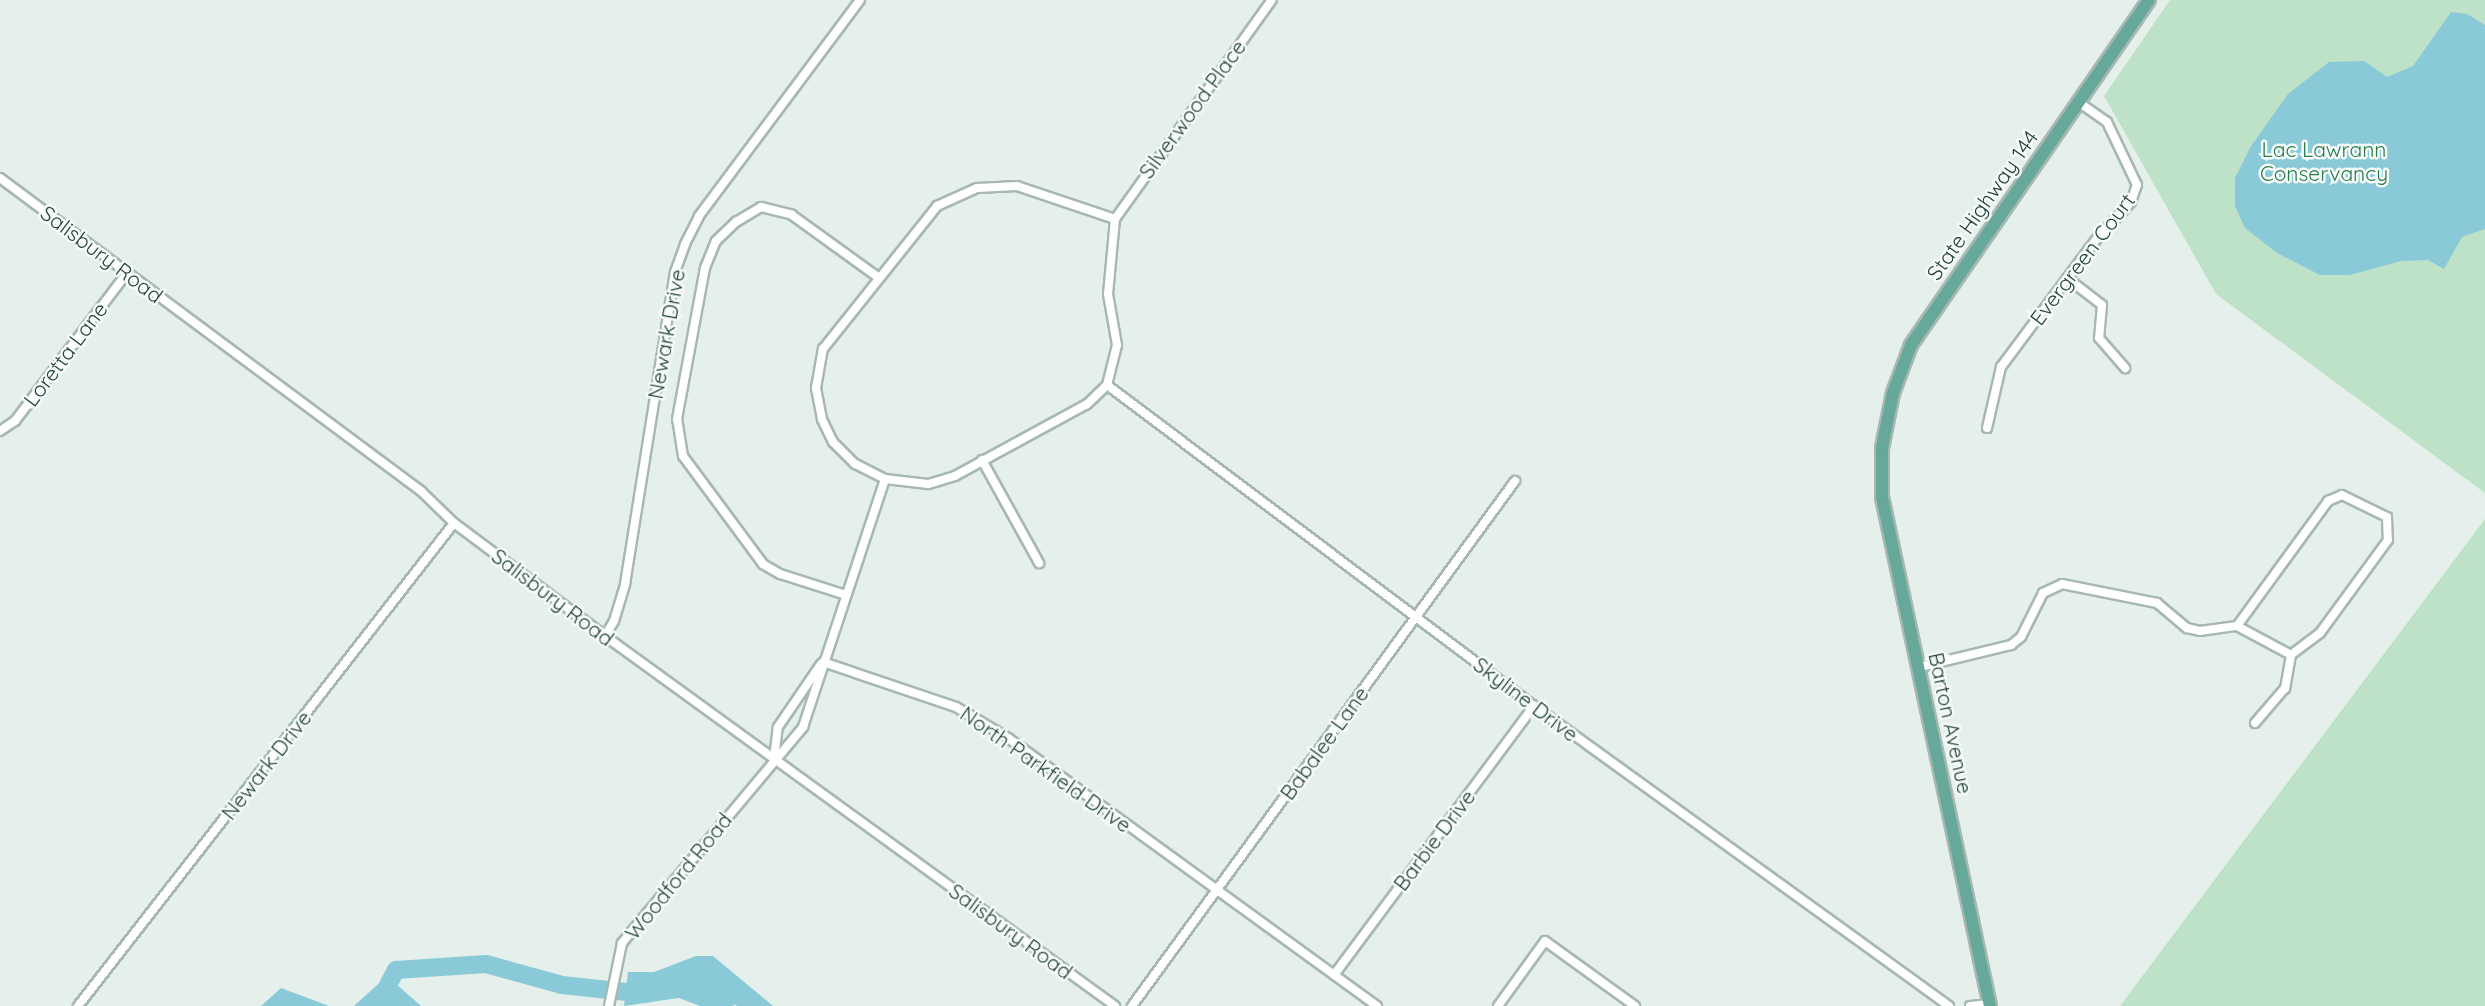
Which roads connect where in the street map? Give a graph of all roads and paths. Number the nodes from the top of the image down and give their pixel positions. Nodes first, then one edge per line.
1 (860, 0) edge
2 (1272, 0) edge
3 (2149, 0) edge
4 (2078, 102) junction
5 (0, 178) edge
6 (1115, 219) junction
7 (127, 273) junction
8 (879, 278) junction
9 (2067, 278) junction
10 (2125, 368) dead end
11 (1107, 384) junction
12 (1987, 428) dead end
13 (0, 431) edge
14 (1882, 448) joint
15 (982, 460) junction
16 (885, 479) junction
17 (1515, 481) dead end
18 (454, 523) junction
19 (1039, 563) dead end
20 (846, 595) junction
21 (1418, 615) junction
22 (2237, 626) junction
23 (605, 636) junction
24 (2291, 655) junction
25 (823, 662) junction
26 (1920, 667) junction
27 (1534, 706) junction
28 (2255, 723) dead end
29 (774, 758) junction
30 (1216, 889) junction
31 (1334, 975) junction
32 (1990, 1005) edge
33 (78, 1006) edge
34 (609, 1006) edge
35 (1115, 1006) edge
36 (1132, 1006) edge
37 (1377, 1006) edge
38 (1498, 1006) edge
39 (1635, 1006) edge
40 (1950, 1006) edge
41 (1970, 1006) edge

1 - 23 street, Newark Drive
2 - 6 street, Silverwood Place
3 - 4 main road, State Highway 144
4 - 9 street, Evergreen Court
4 - 14 main road, State Highway 144
5 - 7 street, Salisbury Road
6 - 8 street
6 - 11 street
7 - 13 street, Loretta Lane
7 - 18 street, Salisbury Road
8 - 16 street
8 - 20 street
9 - 10 street
9 - 12 street, Evergreen Court
11 - 15 street
11 - 21 street, Skyline Drive
14 - 26 main road, Barton Avenue
15 - 16 street
15 - 19 street
16 - 20 street, Woodford Road
17 - 21 street, Babalee Lane
18 - 23 street, Salisbury Road
18 - 33 street, Newark Drive
20 - 25 street, Woodford Road
21 - 27 street, Skyline Drive
21 - 30 street, Babalee Lane
22 - 24 street
22 - 24 street
22 - 26 street
23 - 29 street, Salisbury Road
24 - 28 street
25 - 29 street, Woodford Road
25 - 29 street, Woodford Road
25 - 30 street, North Parkfield Drive
26 - 32 main road, Barton Avenue
27 - 31 street, Barbie Drive
27 - 40 street, Skyline Drive
29 - 34 street, Woodford Road
29 - 35 street, Salisbury Road
30 - 31 street, North Parkfield Drive
30 - 36 street, Babalee Lane
31 - 37 street, North Parkfield Drive
32 - 41 street
38 - 39 street

